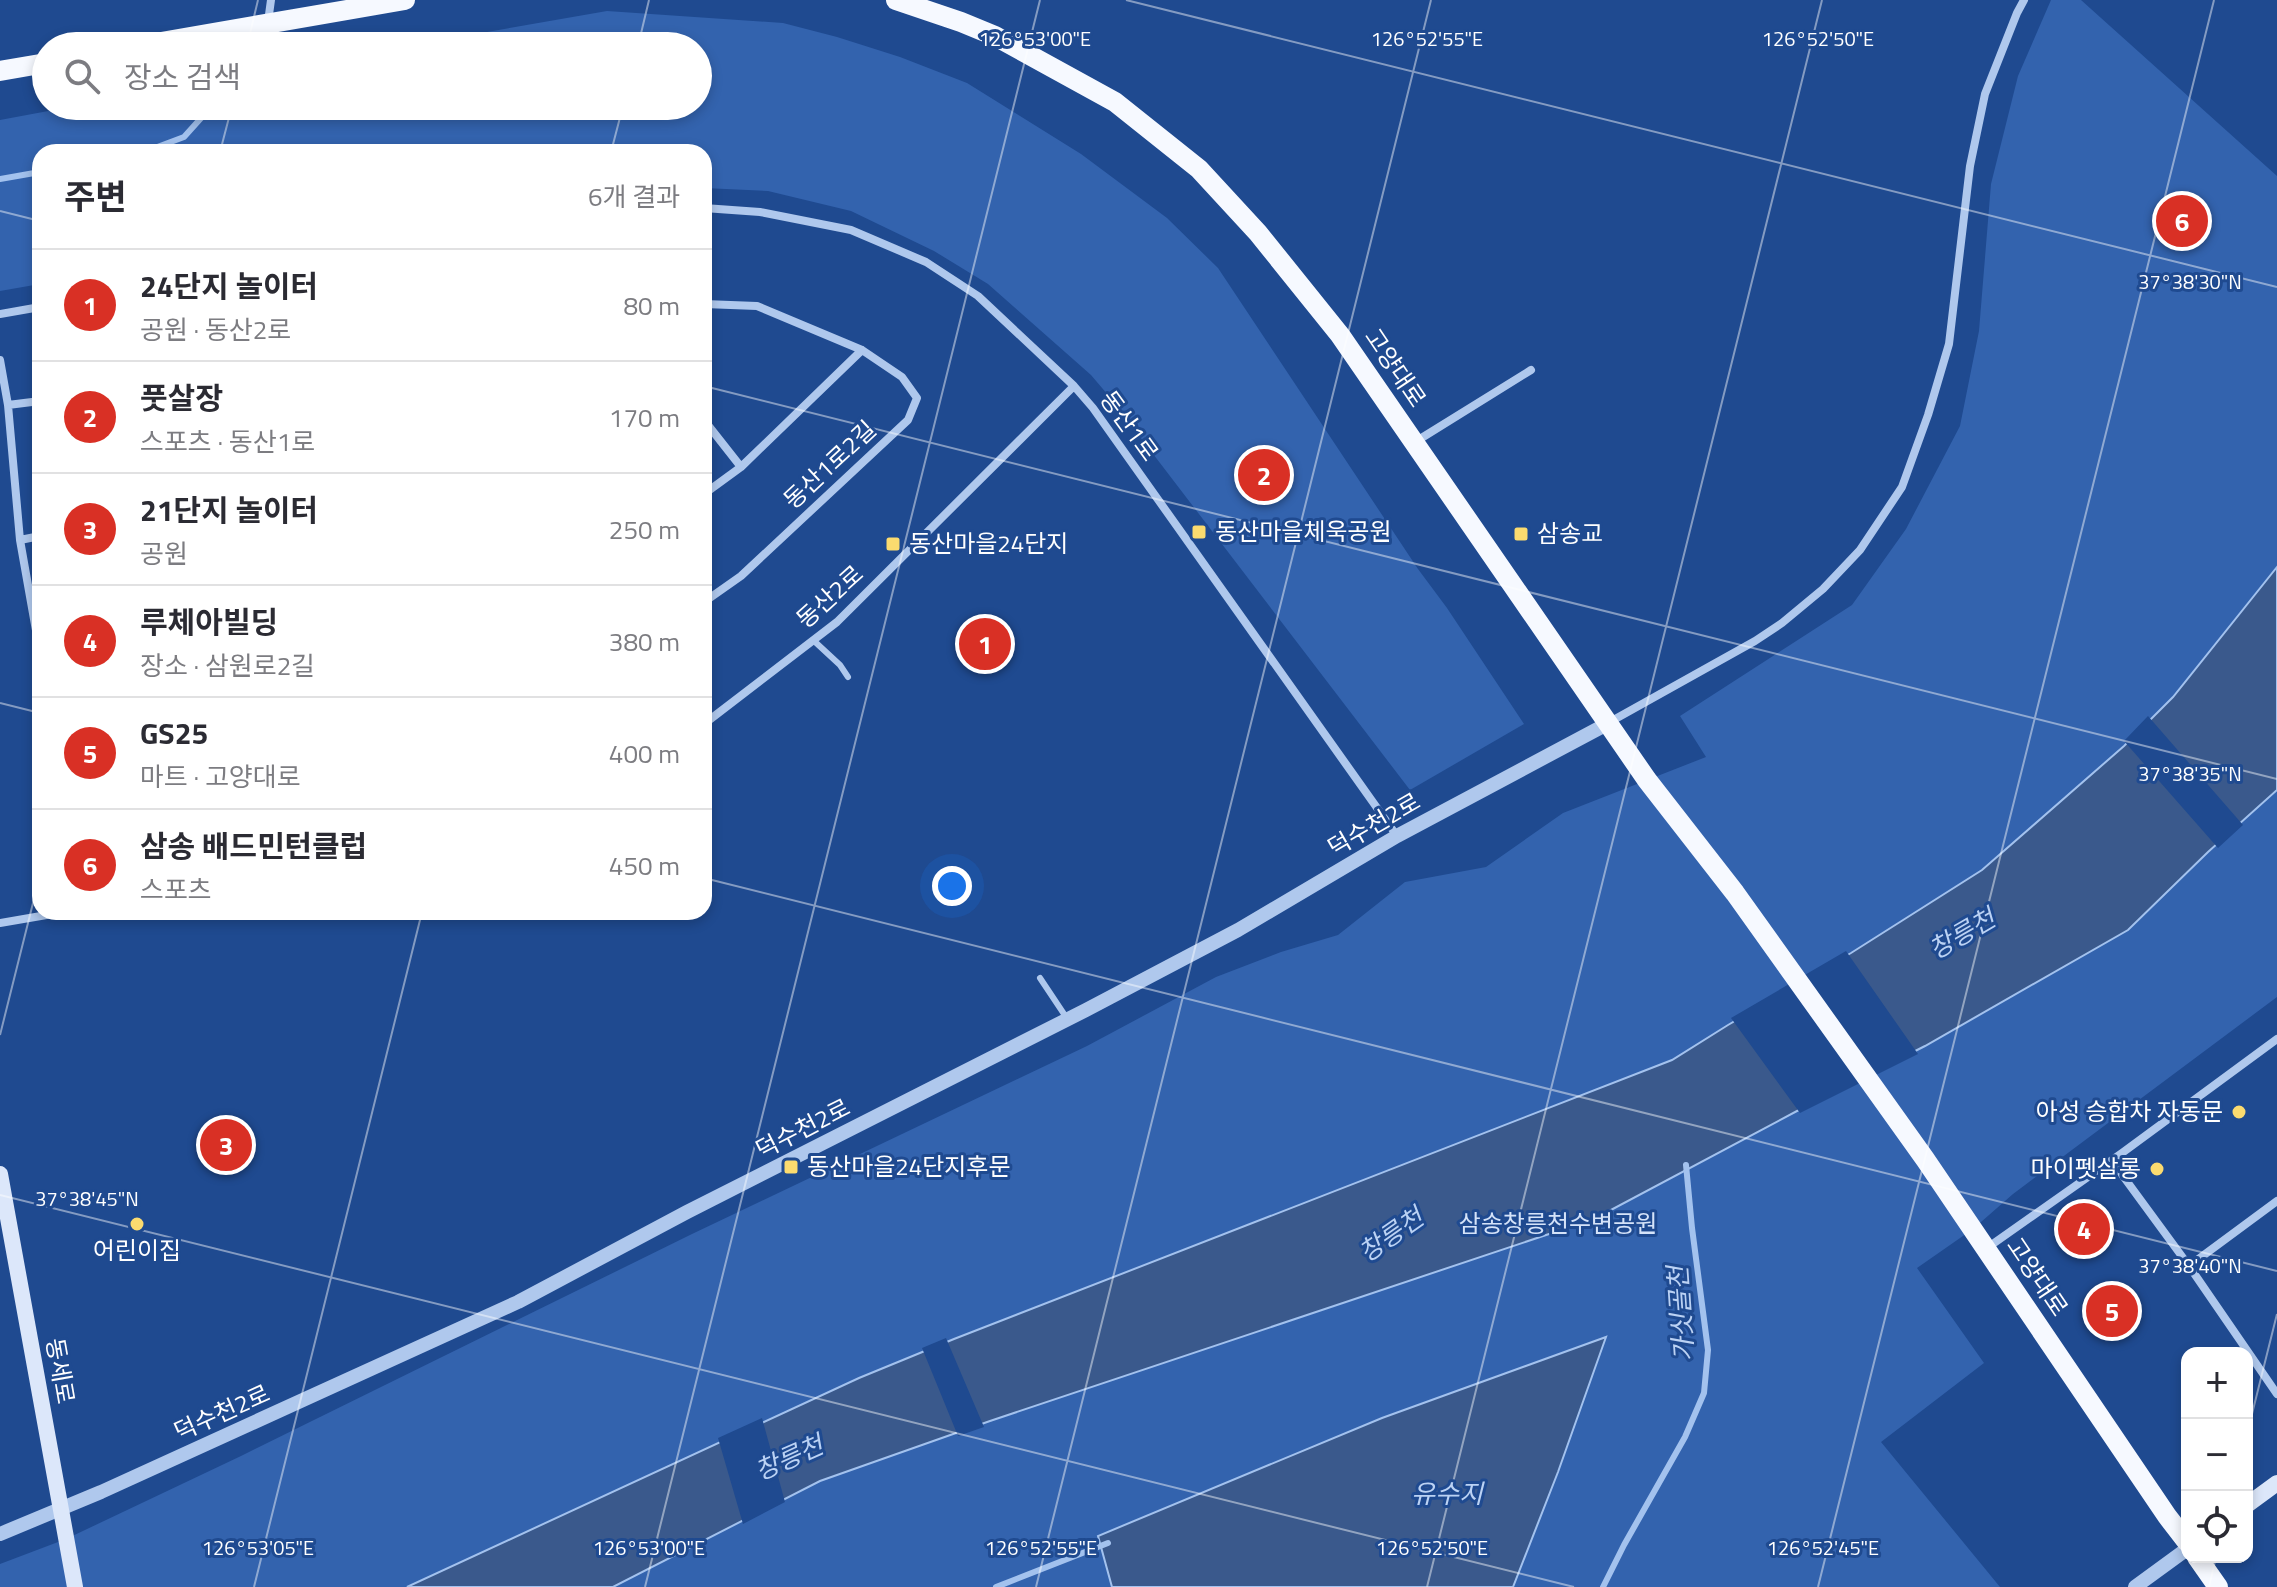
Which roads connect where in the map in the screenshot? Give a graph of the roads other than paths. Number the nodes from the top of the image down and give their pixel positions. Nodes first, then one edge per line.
1 (271, 0) edge
2 (405, 0) edge
3 (896, 0) edge
4 (2024, 0) edge
5 (336, 6) edge
6 (268, 23) junction
7 (217, 32) edge
8 (32, 65) edge
9 (0, 71) edge
10 (712, 209) edge
11 (712, 304) edge
12 (32, 308) edge
13 (0, 314) edge
14 (862, 350) junction
15 (0, 360) edge
16 (1531, 370) dead end
17 (1074, 386) junction
18 (32, 402) edge
19 (8, 405) junction
20 (712, 430) edge
21 (1414, 443) junction
22 (741, 467) junction
23 (712, 488) edge
24 (32, 538) edge
25 (20, 540) junction
26 (712, 596) edge
27 (32, 608) edge
28 (813, 640) junction
29 (848, 677) dead end
30 (712, 718) edge
31 (1607, 724) junction
32 (1397, 836) junction
33 (32, 918) edge
34 (0, 923) edge
35 (1040, 978) dead end
36 (1068, 1020) junction
37 (2277, 1039) edge
38 (2112, 1161) junction
39 (0, 1174) edge
40 (2277, 1201) edge
41 (1987, 1249) junction
42 (2189, 1266) junction
43 (2277, 1375) edge
44 (2269, 1382) junction
45 (2277, 1394) edge
46 (2277, 1483) edge
47 (2253, 1501) edge
48 (60, 1509) junction
49 (0, 1534) edge
50 (2181, 1534) edge
51 (2181, 1553) edge
52 (2201, 1563) edge
53 (74, 1581) edge
54 (2135, 1587) edge
55 (2218, 1587) edge

1 - 6 street
2 - 5 main road
3 - 21 main road, 고양대로
4 - 31 street
5 - 6 main road
6 - 7 main road
8 - 9 main road
10 - 17 street, 동산1로
11 - 14 street, 동산1로2길
12 - 13 street
14 - 22 street
14 - 26 street, 동산1로2길
15 - 19 street
16 - 21 street
17 - 28 street, 동산2로
17 - 32 street, 동산1로
18 - 19 street
19 - 25 street
20 - 22 street
21 - 31 main road, 고양대로
22 - 23 street
24 - 25 street
25 - 27 street
28 - 29 lane
28 - 30 street, 동산2로
31 - 32 street, 덕수천2로
31 - 41 main road, 고양대로
32 - 36 street, 덕수천2로
33 - 34 street
35 - 36 lane
36 - 48 street, 덕수천2로
37 - 38 street
38 - 41 street
38 - 42 street
39 - 48 main road, 동세로
40 - 42 street
41 - 50 main road, 고양대로
42 - 44 street
43 - 44 street
44 - 45 street
46 - 47 main road
48 - 49 street, 덕수천2로
48 - 53 main road, 동세로
51 - 54 street
52 - 55 main road

